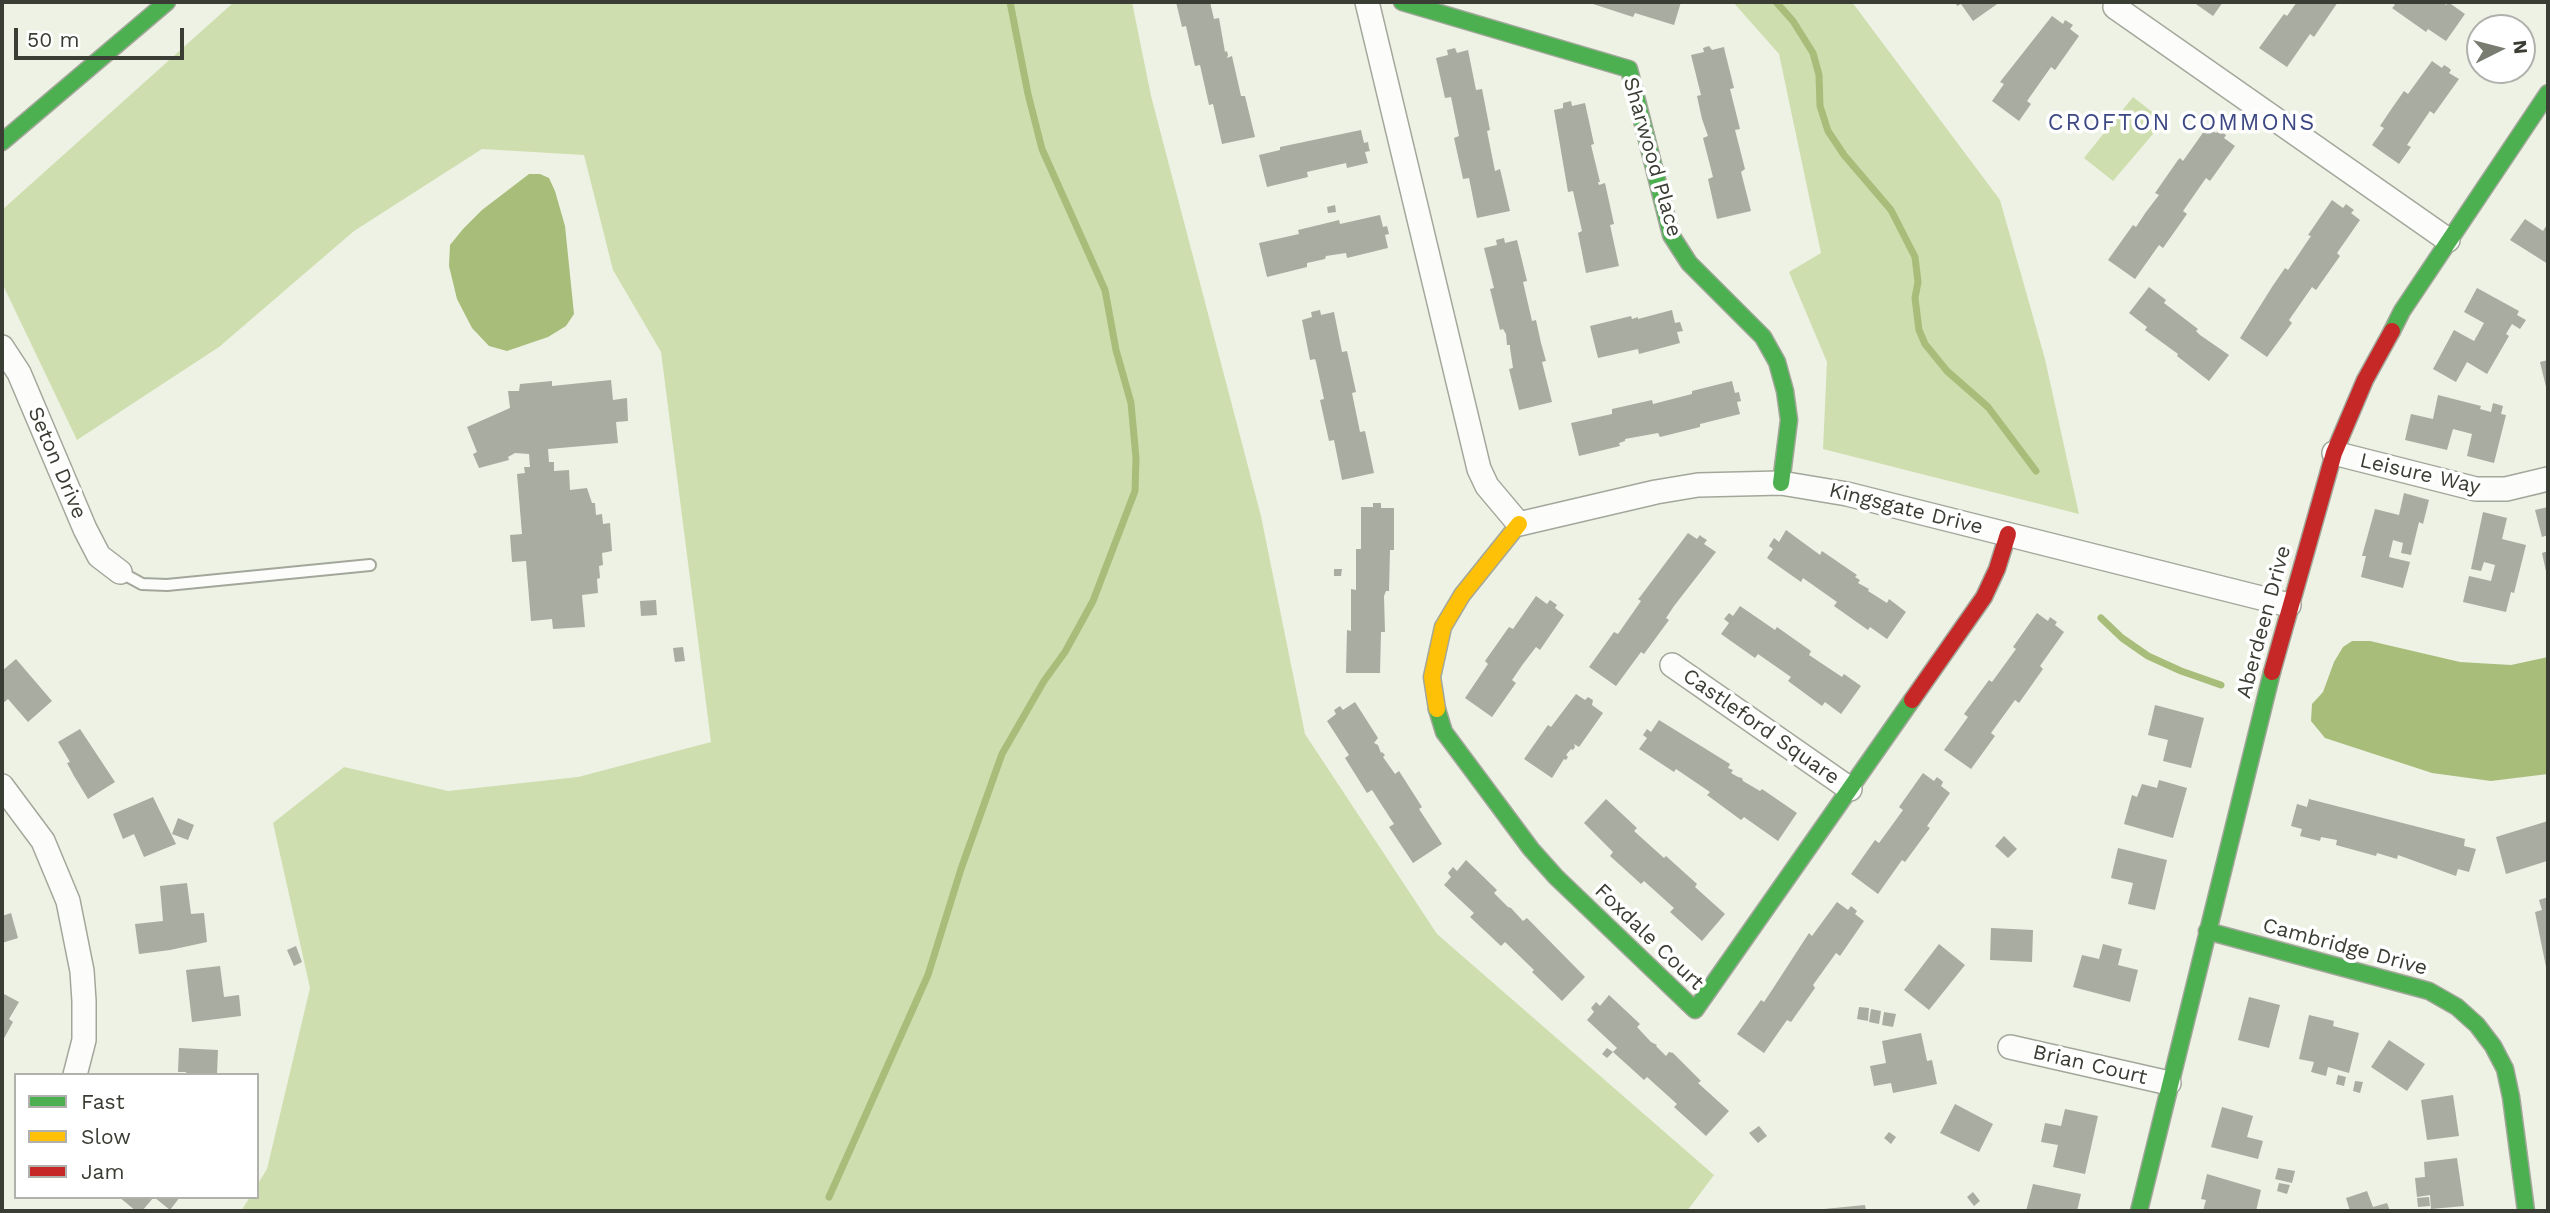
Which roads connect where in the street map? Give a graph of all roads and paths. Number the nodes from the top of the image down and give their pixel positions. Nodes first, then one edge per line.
1 (167, 2) edge
2 (1367, 2) edge
3 (1402, 2) edge
4 (2118, 2) edge
5 (2548, 93) edge
6 (2, 142) edge
7 (2448, 240) junction
8 (2, 347) edge
9 (2334, 453) junction
10 (2548, 479) edge
11 (1780, 483) junction
12 (1519, 524) junction
13 (2008, 534) junction
14 (370, 565) dead end
15 (120, 572) joint
16 (2289, 605) junction
17 (1672, 665) dead end
18 (2, 786) edge
19 (1850, 789) junction
20 (2207, 931) junction
21 (2010, 1046) dead end
22 (76, 1073) edge
23 (2169, 1083) junction
24 (2139, 1211) edge
25 (2526, 1211) edge

1 - 6 street
2 - 12 street
3 - 11 street, Sharwood Place
4 - 7 street
5 - 7 street, Aberdeen Drive
7 - 9 street, Aberdeen Drive
8 - 15 street, Seton Drive
9 - 10 street, Leisure Way
9 - 16 street, Aberdeen Drive
11 - 12 street, Kingsgate Drive
11 - 13 street, Kingsgate Drive
12 - 19 street, Foxdale Court
13 - 16 street, Kingsgate Drive
13 - 19 street, Foxdale Court
14 - 15 lane
16 - 20 street, Aberdeen Drive
17 - 19 street, Castleford Square
18 - 22 street
20 - 23 street, Aberdeen Drive
20 - 25 street, Cambridge Drive
21 - 23 street, Brian Court
23 - 24 street, Aberdeen Drive

